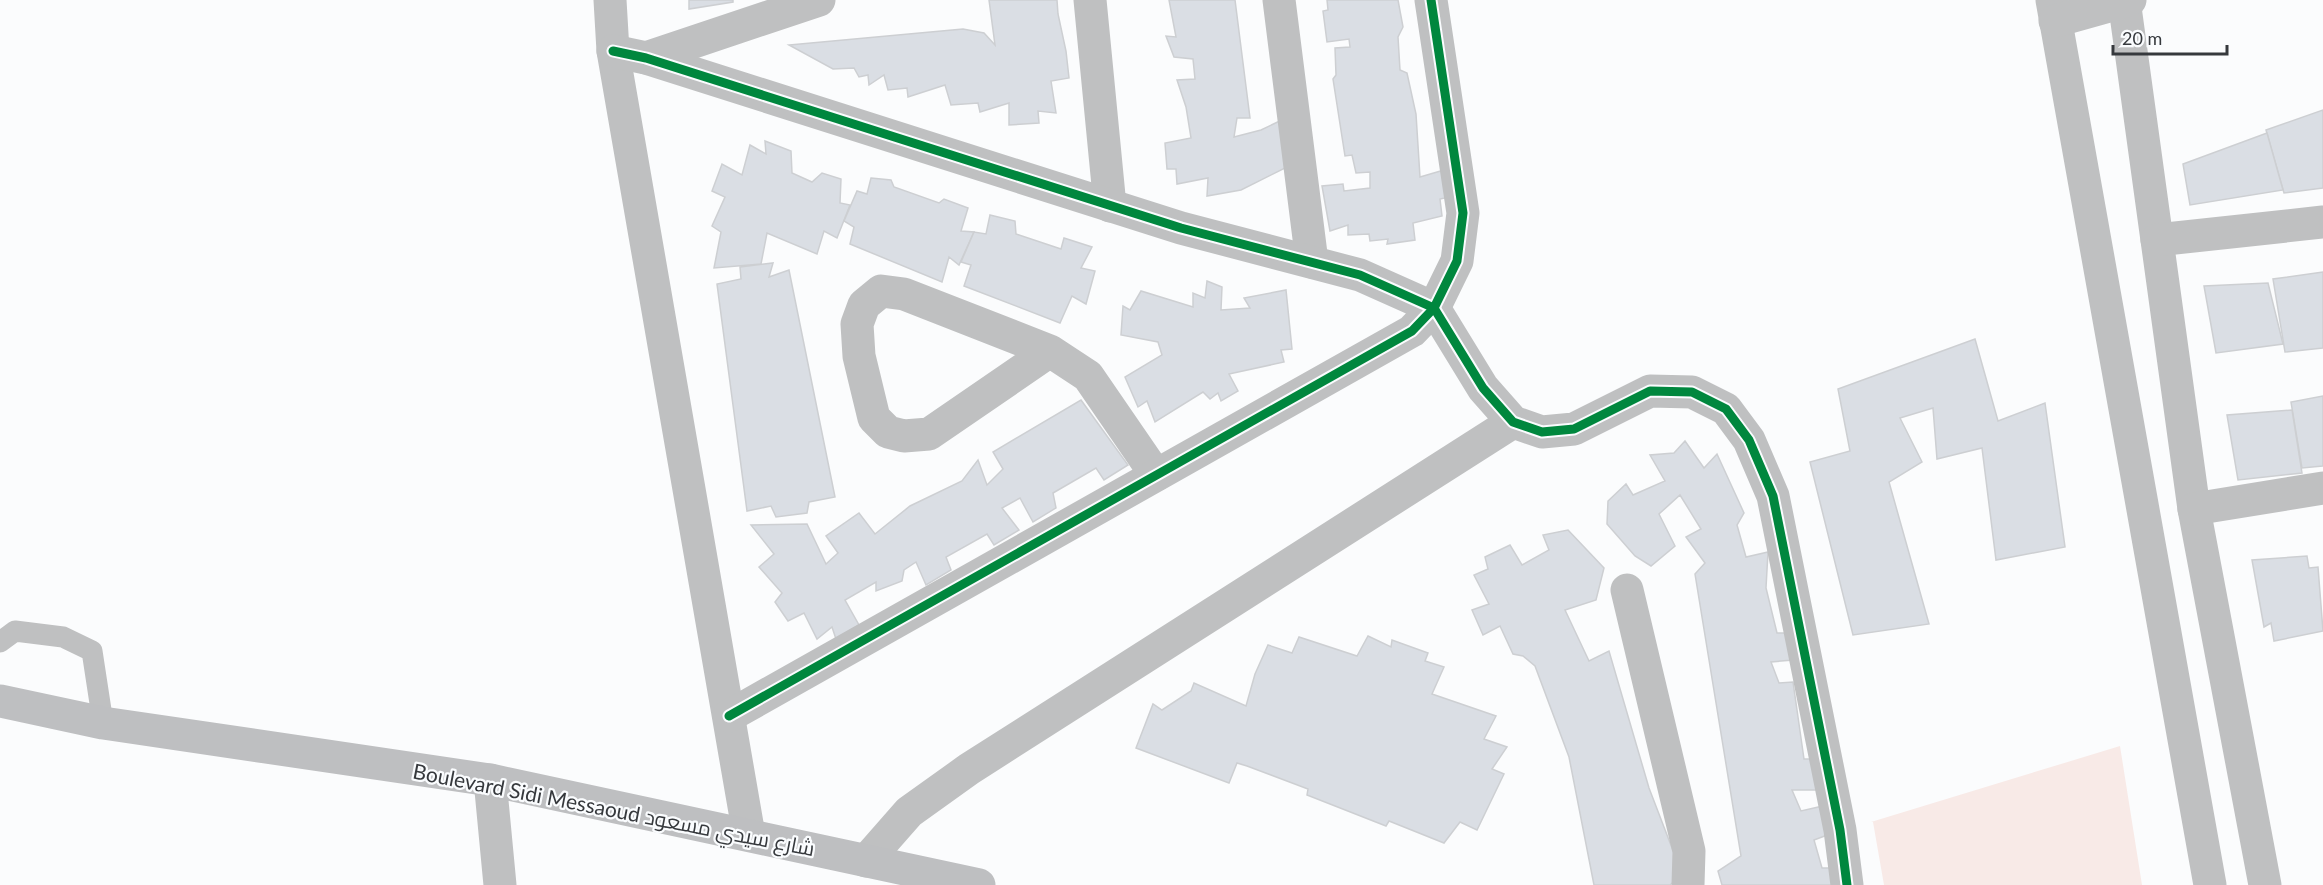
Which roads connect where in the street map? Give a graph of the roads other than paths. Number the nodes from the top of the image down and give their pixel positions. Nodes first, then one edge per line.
1 (610, 0) edge
2 (819, 0) edge
3 (1090, 0) edge
4 (1280, 0) edge
5 (1431, 0) edge
6 (2126, 0) edge
7 (2053, 10) edge
8 (613, 51) junction
9 (646, 58) junction
10 (1110, 206) junction
11 (2323, 222) edge
12 (2157, 240) junction
13 (1312, 262) junction
14 (1434, 308) junction
15 (1050, 351) junction
16 (1513, 422) junction
17 (1156, 475) junction
18 (2323, 488) edge
19 (2194, 509) junction
20 (1627, 590) dead end
21 (0, 642) edge
22 (0, 701) edge
23 (729, 716) junction
24 (102, 723) junction
25 (490, 780) junction
26 (749, 835) junction
27 (866, 861) junction
28 (500, 885) edge
29 (979, 885) edge
30 (1688, 885) edge
31 (1847, 885) edge
32 (2210, 885) edge
33 (2265, 885) edge

1 - 8 street
2 - 9 street
3 - 10 street
4 - 13 street
5 - 14 street
6 - 7 street
6 - 12 street
7 - 32 street
8 - 9 street
8 - 23 street
9 - 10 street
10 - 13 street
11 - 12 street
12 - 19 street
13 - 14 street
14 - 16 street
14 - 17 street
15 - 15 street
15 - 17 street
16 - 27 street
16 - 31 street
17 - 23 street
18 - 19 street
19 - 33 street
20 - 30 street
21 - 24 lane
22 - 24 street, Boulevard Sidi Messaoud شارع سيدي مسعود
23 - 26 street
24 - 25 street, Boulevard Sidi Messaoud شارع سيدي مسعود
25 - 26 street, Boulevard Sidi Messaoud شارع سيدي مسعود
25 - 28 street
26 - 27 street, Boulevard Sidi Messaoud شارع سيدي مسعود
27 - 29 street, Boulevard Sidi Messaoud شارع سيدي مسعود

